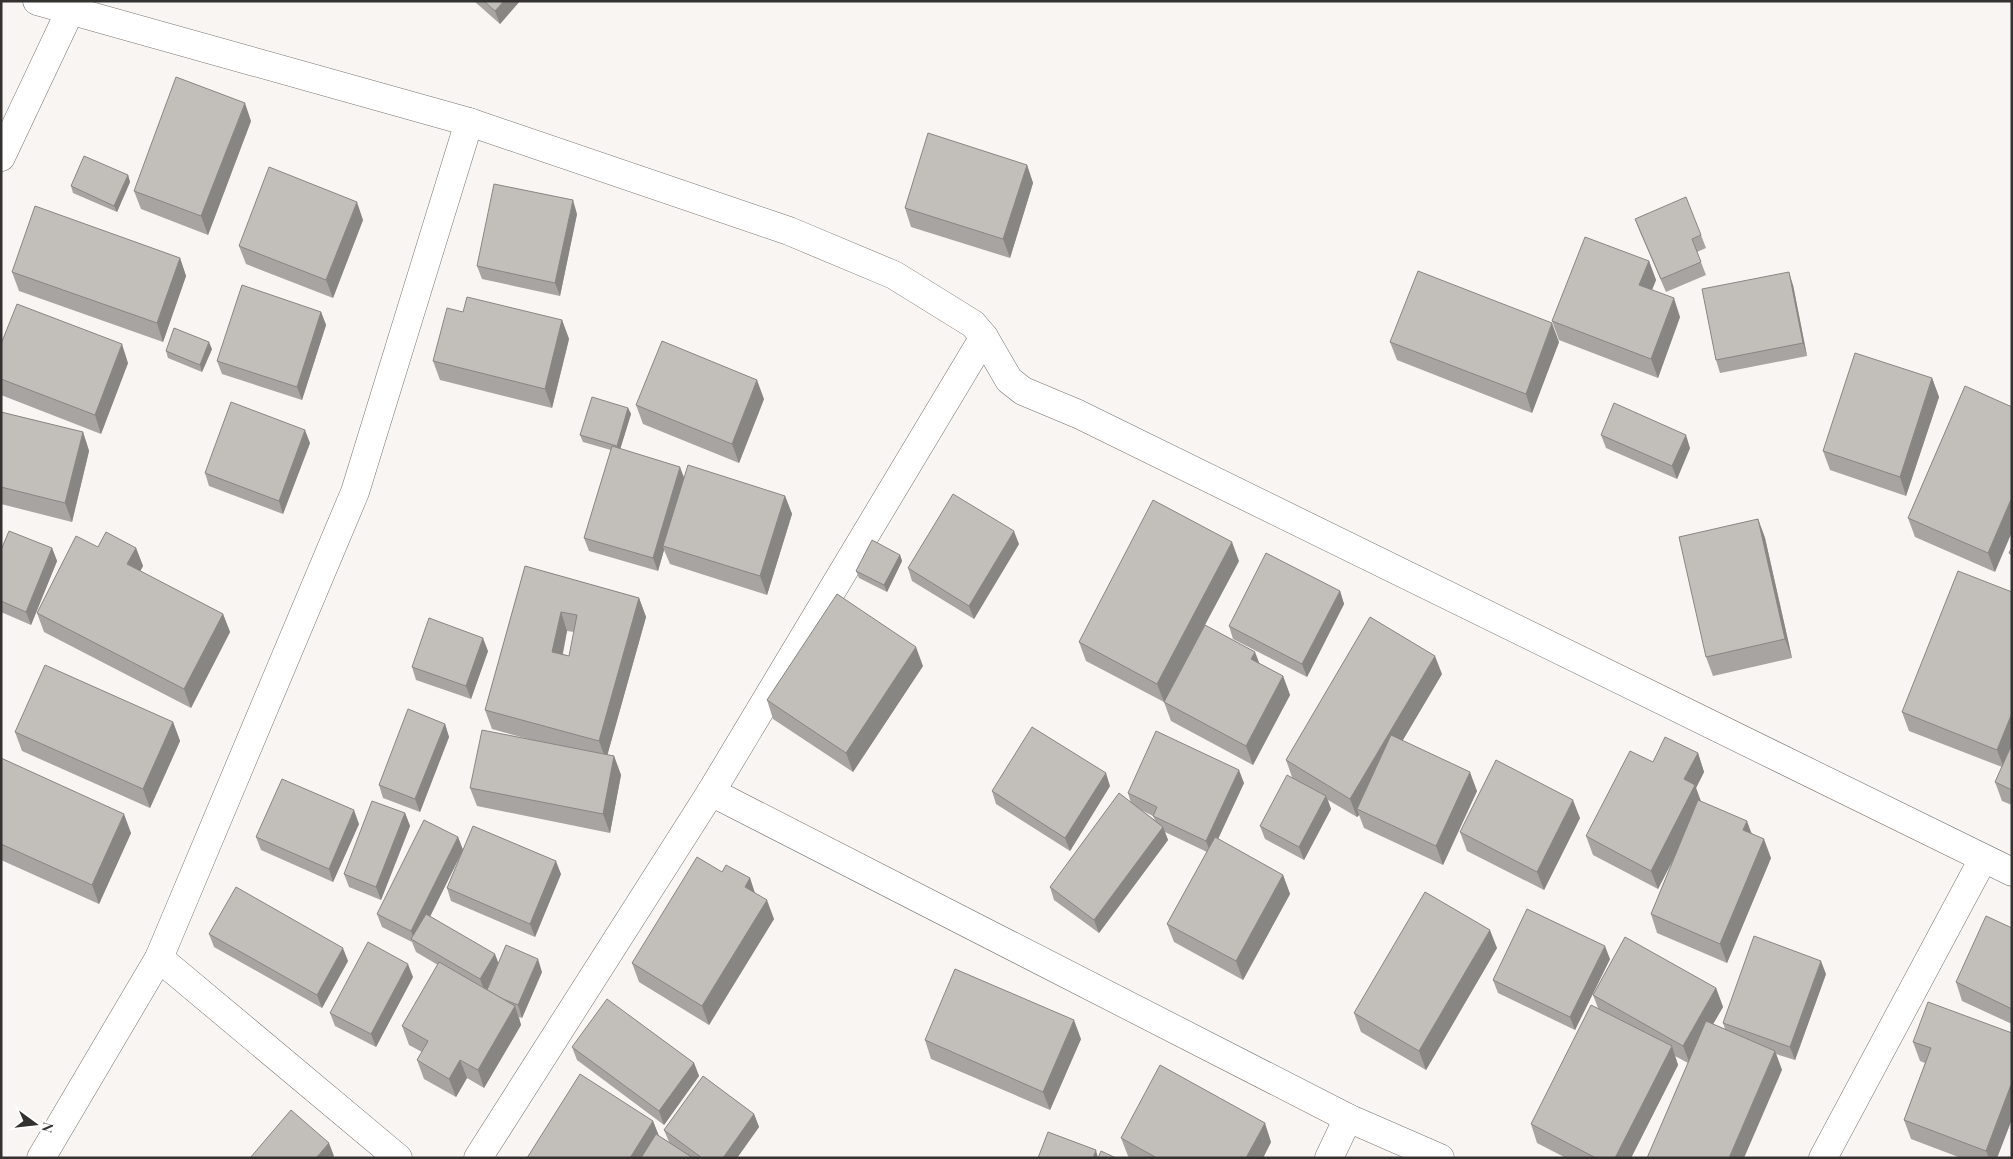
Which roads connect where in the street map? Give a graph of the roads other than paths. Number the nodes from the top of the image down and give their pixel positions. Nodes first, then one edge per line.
1 (36, 1) edge
2 (70, 11) junction
3 (469, 122) junction
4 (1, 157) edge
5 (984, 337) junction
6 (711, 792) junction
7 (1983, 859) junction
8 (2012, 872) edge
9 (159, 958) junction
10 (1348, 1118) junction
11 (40, 1158) edge
12 (398, 1158) edge
13 (478, 1158) edge
14 (1329, 1158) edge
15 (1440, 1158) edge
16 (1824, 1158) edge

1 - 2 street
2 - 3 street
2 - 4 street
3 - 5 street
3 - 9 street
5 - 6 street
5 - 7 street
6 - 10 street
6 - 13 street
7 - 8 street
7 - 16 street
9 - 11 street
9 - 12 street
10 - 14 street
10 - 15 street

